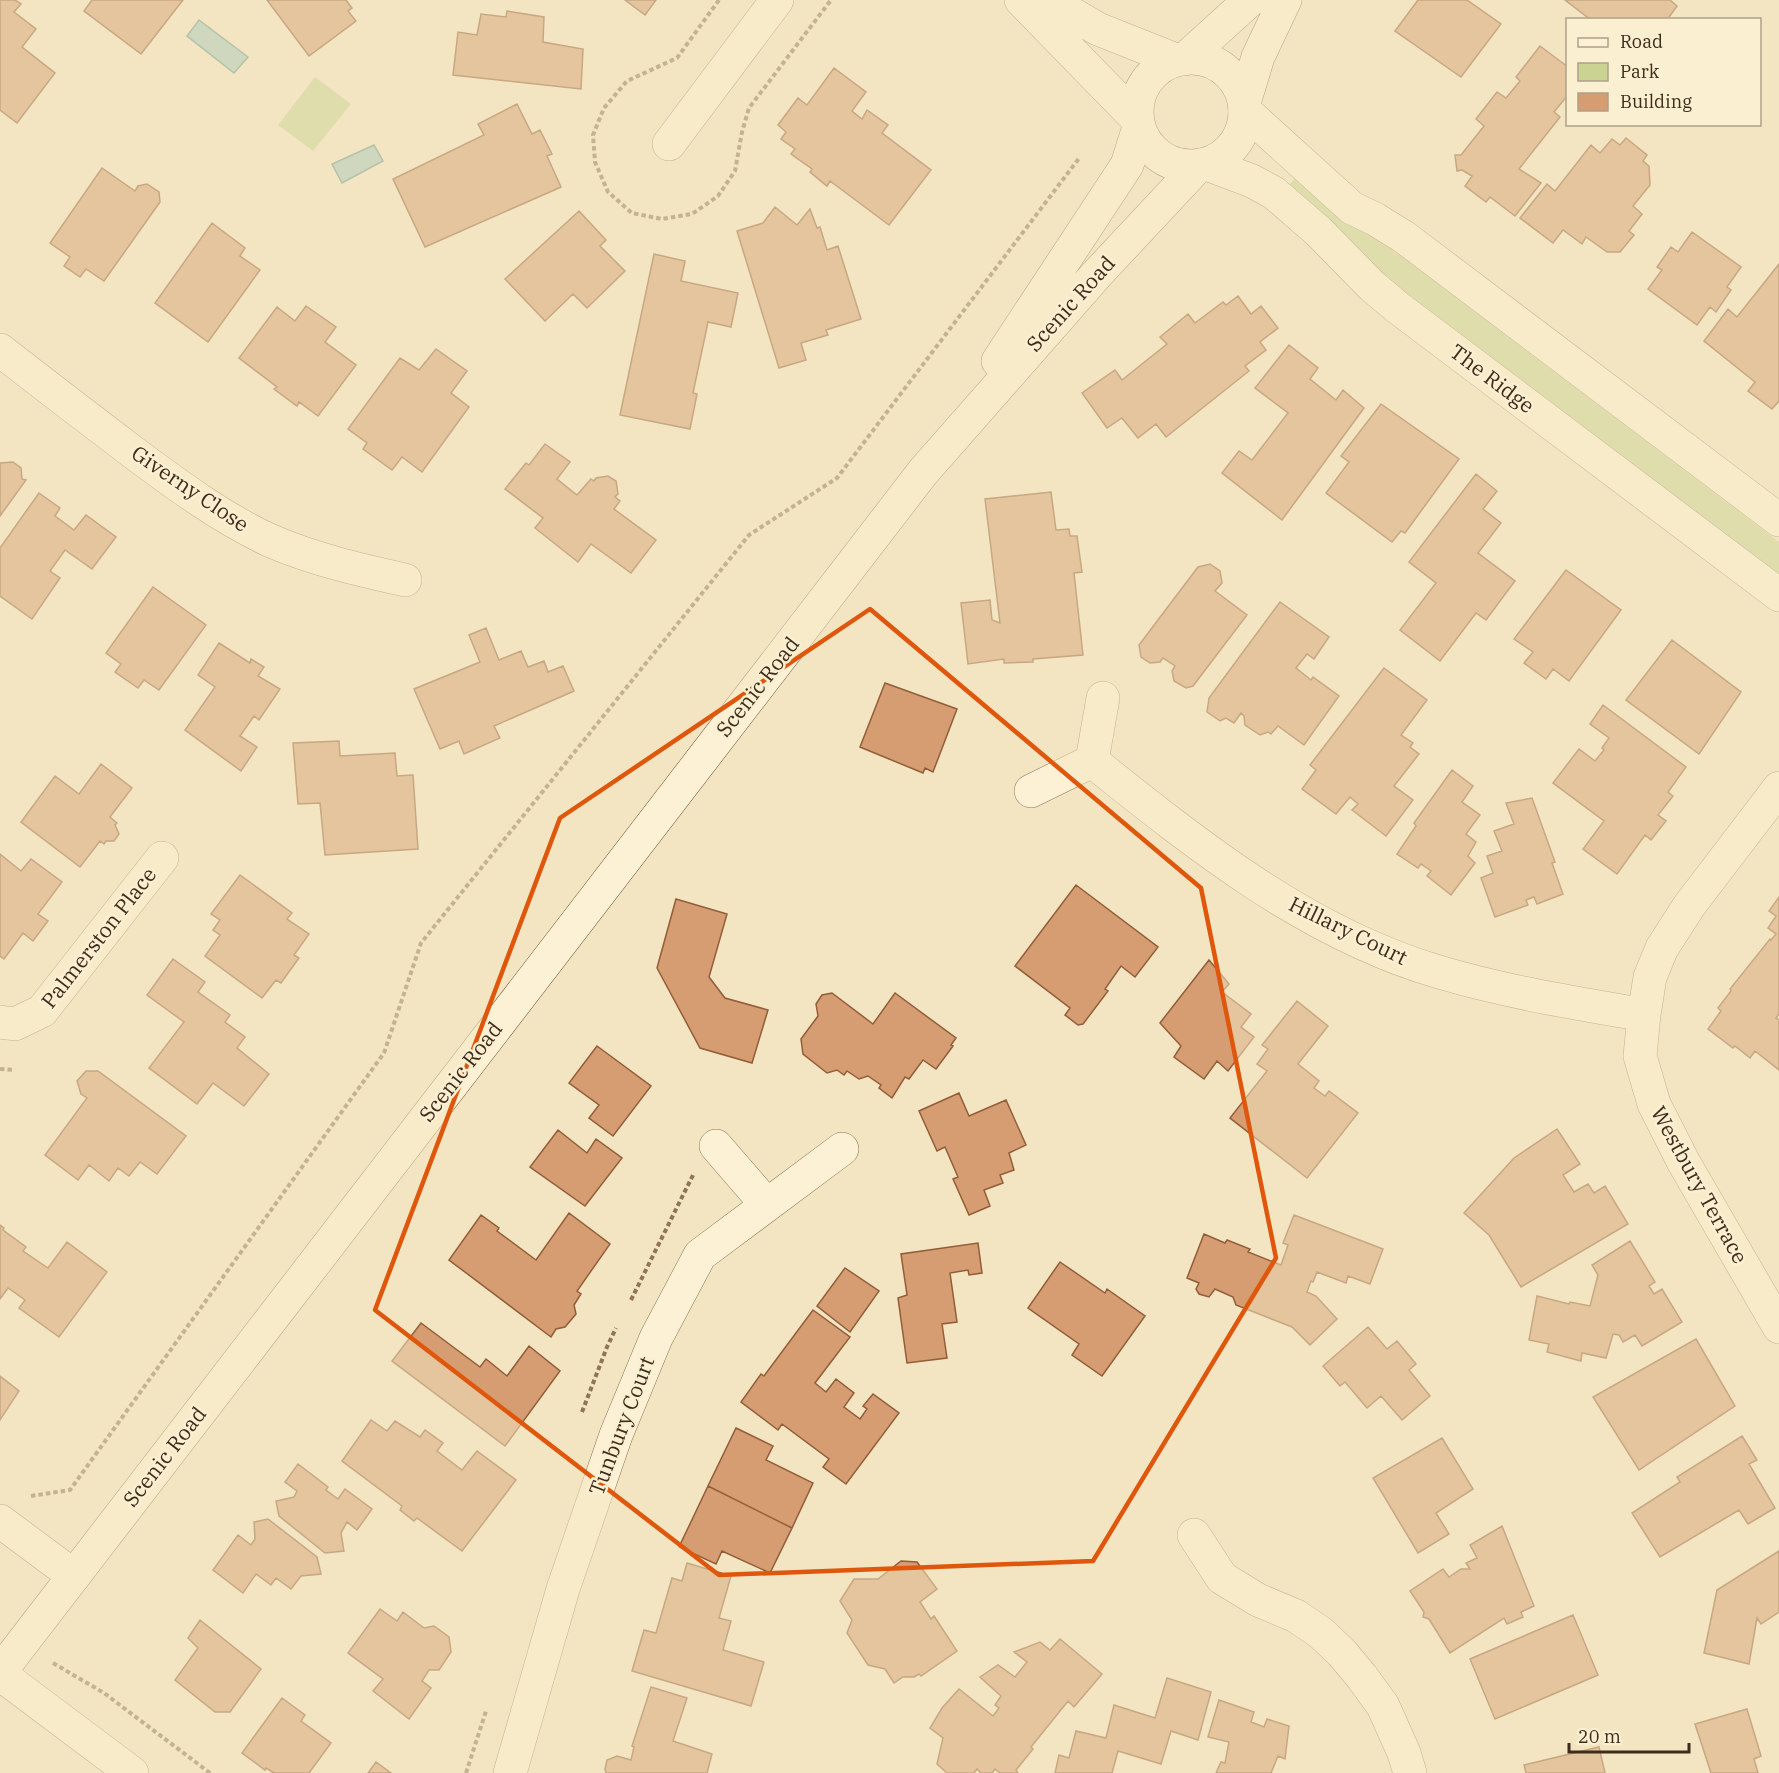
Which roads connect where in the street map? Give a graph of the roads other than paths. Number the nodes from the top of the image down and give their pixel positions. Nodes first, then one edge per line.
1 (777, 0) edge
2 (1021, 0) edge
3 (1048, 0) edge
4 (1251, 0) edge
5 (1285, 0) edge
6 (1181, 59) junction
7 (1244, 107) junction
8 (1138, 123) junction
9 (669, 144) dead end
10 (1203, 164) junction
11 (0, 350) edge
12 (923, 472) junction
13 (1779, 520) edge
14 (405, 579) dead end
15 (1779, 595) edge
16 (1103, 698) dead end
17 (1092, 761) junction
18 (1779, 788) edge
19 (1031, 791) dead end
20 (162, 858) dead end
21 (1644, 1015) junction
22 (0, 1022) edge
23 (716, 1146) dead end
24 (842, 1149) dead end
25 (767, 1205) junction
26 (1779, 1327) edge
27 (0, 1521) edge
28 (1194, 1535) dead end
29 (74, 1576) junction
30 (0, 1673) edge
31 (132, 1773) edge
32 (510, 1773) edge
33 (1410, 1773) edge

1 - 9 street
2 - 8 street
3 - 6 street
4 - 6 street, Scenic Road
5 - 7 street, Scenic Road
6 - 7 street
6 - 8 street, Scenic Road
7 - 10 street, Scenic Road
7 - 13 street
8 - 10 street
8 - 12 street, Scenic Road
10 - 12 street, Scenic Road
10 - 15 street, The Ridge
11 - 14 street, Giverny Close
12 - 29 street, Scenic Road
16 - 17 street
17 - 19 street
17 - 21 street, Hillary Court
18 - 21 street, Westbury Terrace
20 - 22 street, Palmerston Place
21 - 26 street, Westbury Terrace
23 - 25 street
24 - 25 street, Tunbury Court
25 - 32 street, Tunbury Court
27 - 29 street
28 - 33 street
29 - 30 street, Scenic Road
30 - 31 street

